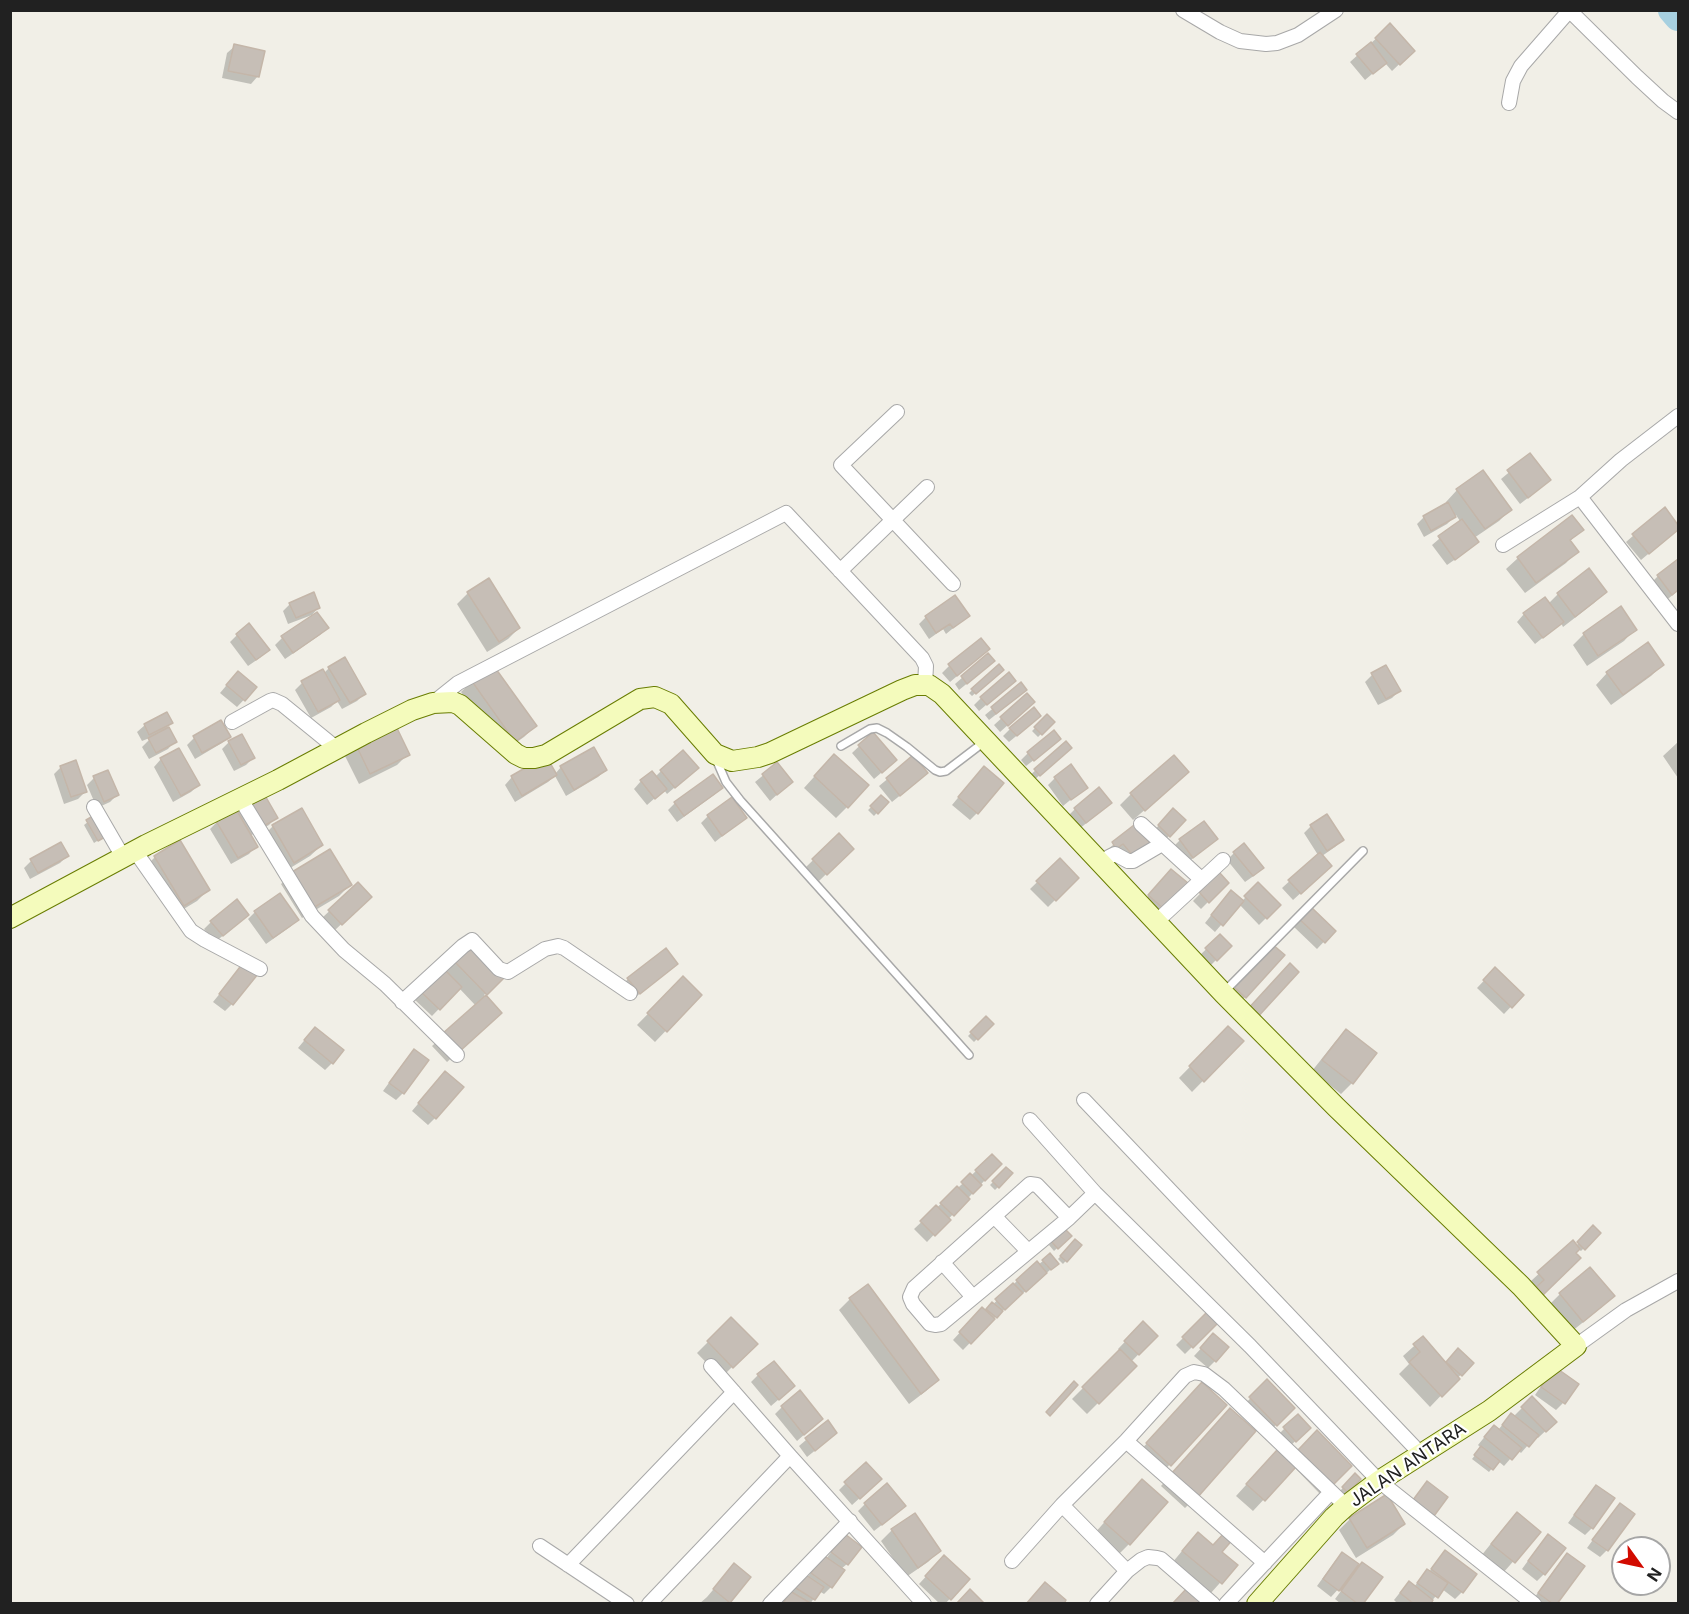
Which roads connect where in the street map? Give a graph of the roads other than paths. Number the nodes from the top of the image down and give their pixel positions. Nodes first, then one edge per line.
1 (1183, 10) edge
2 (1336, 10) edge
3 (1569, 11) edge
4 (1509, 103) dead end
5 (1678, 112) edge
6 (897, 412) dead end
7 (1678, 416) edge
8 (927, 486) dead end
9 (1580, 497) junction
10 (893, 519) junction
11 (1503, 545) dead end
12 (840, 571) junction
13 (953, 584) dead end
14 (1678, 624) edge
15 (925, 685) junction
16 (433, 703) junction
17 (232, 722) dead end
18 (986, 741) junction
19 (841, 746) dead end
20 (336, 748) junction
21 (715, 754) junction
22 (240, 798) junction
23 (94, 807) dead end
24 (1141, 824) dead end
25 (1162, 844) junction
26 (1362, 850) dead end
27 (129, 854) junction
28 (1223, 860) dead end
29 (1102, 864) junction
30 (1201, 879) junction
31 (10, 918) edge
32 (1156, 922) junction
33 (260, 969) dead end
34 (630, 993) dead end
35 (1223, 993) junction
36 (402, 1002) junction
37 (456, 1054) dead end
38 (969, 1055) dead end
39 (1084, 1100) dead end
40 (1030, 1120) dead end
41 (1095, 1194) junction
42 (994, 1216) junction
43 (1069, 1218) junction
44 (1028, 1251) junction
45 (942, 1262) junction
46 (1678, 1281) edge
47 (973, 1297) junction
48 (1576, 1346) junction
49 (711, 1366) dead end
50 (734, 1392) junction
51 (1126, 1441) junction
52 (1420, 1453) junction
53 (790, 1456) junction
54 (1379, 1481) junction
55 (1331, 1492) junction
56 (1062, 1505) junction
57 (1347, 1506) junction
58 (850, 1521) junction
59 (540, 1546) dead end
60 (1012, 1561) dead end
61 (1265, 1563) junction
62 (568, 1565) junction
63 (1127, 1571) junction
64 (627, 1604) edge
65 (649, 1604) edge
66 (770, 1604) edge
67 (924, 1604) edge
68 (1097, 1604) edge
69 (1213, 1604) edge
70 (1226, 1604) edge
71 (1257, 1604) edge
72 (1534, 1604) edge

1 - 2 street
3 - 4 street
3 - 5 street
6 - 10 street
7 - 9 street
8 - 10 street
9 - 11 street
9 - 14 street
10 - 12 street
10 - 13 street
12 - 15 street
12 - 16 street
15 - 18 street
15 - 21 street
16 - 20 street
16 - 21 street
17 - 20 street
18 - 19 lane
18 - 29 street
20 - 22 street
21 - 38 lane
22 - 27 street
22 - 36 street
23 - 27 street
24 - 25 street
25 - 29 street
25 - 30 street
26 - 35 lane
27 - 31 street
27 - 33 street
28 - 30 street
29 - 32 street
30 - 32 street
32 - 35 street
34 - 36 street
35 - 48 street
36 - 37 street
39 - 52 street
40 - 41 street
41 - 43 street
41 - 54 street
42 - 43 street
42 - 44 street
42 - 45 street
43 - 44 street
44 - 47 street
45 - 47 street
45 - 47 street
46 - 48 street
48 - 52 street, JALAN ANTARA
49 - 50 street
50 - 53 street
50 - 62 street
51 - 55 street
51 - 56 street
51 - 61 street
52 - 54 street, JALAN ANTARA
53 - 58 street
53 - 65 street
54 - 57 street, JALAN ANTARA
54 - 72 street
55 - 57 street
55 - 61 street
56 - 60 street
56 - 63 street
57 - 71 street, JALAN ANTARA
58 - 66 street
58 - 67 street
59 - 62 street
61 - 70 street
62 - 64 street
63 - 68 street
63 - 69 street

